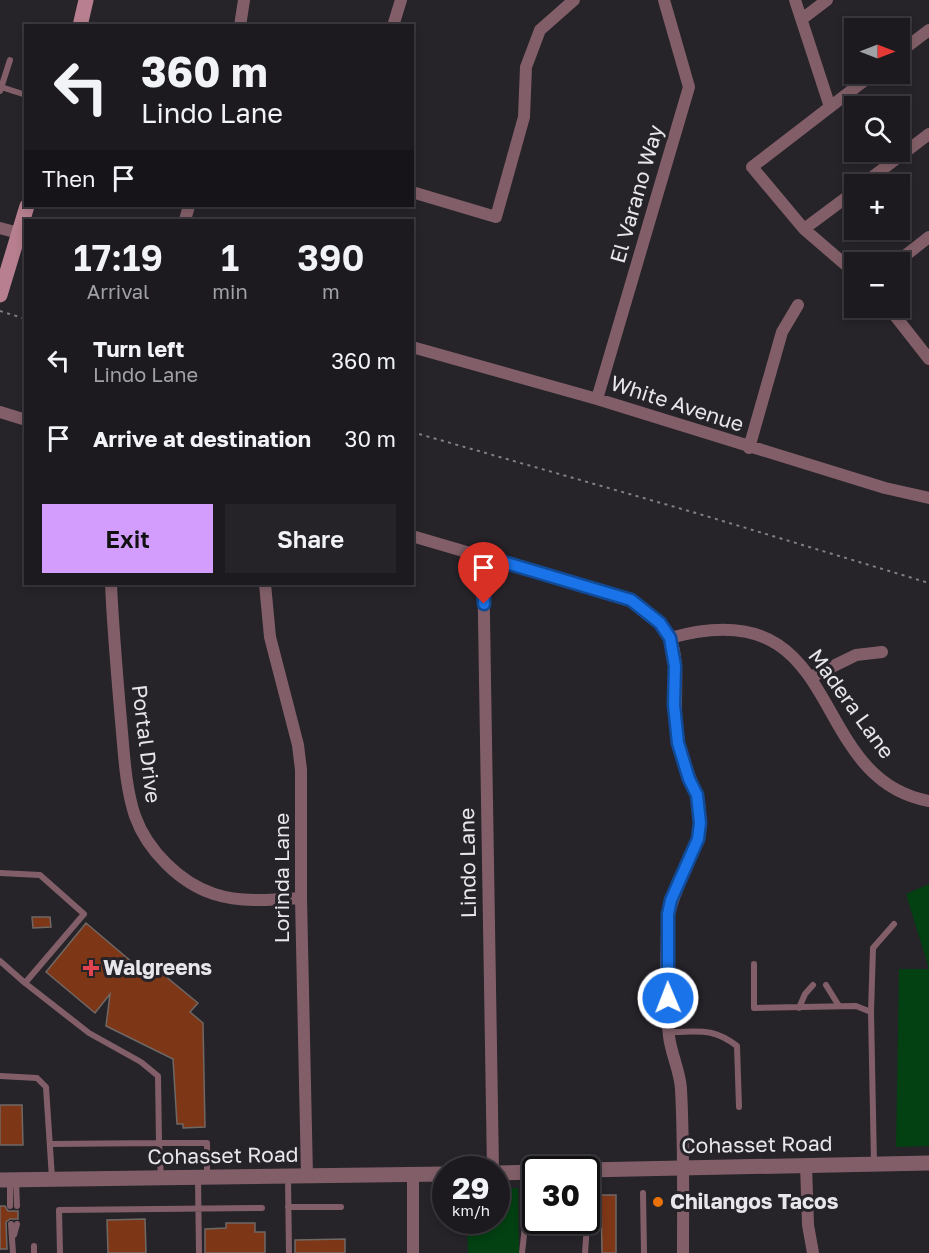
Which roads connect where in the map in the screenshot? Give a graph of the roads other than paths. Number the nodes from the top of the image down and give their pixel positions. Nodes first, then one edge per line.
1 (87, 0) edge
2 (244, 0) edge
3 (401, 0) edge
4 (574, 0) edge
5 (664, 0) edge
6 (795, 0) edge
7 (827, 0) edge
8 (802, 19) junction
9 (81, 24) edge
10 (240, 24) edge
11 (394, 24) edge
12 (929, 30) edge
13 (910, 44) edge
14 (10, 60) dead end
15 (860, 84) edge
16 (1, 89) edge
17 (24, 94) edge
18 (830, 107) junction
19 (929, 134) edge
20 (876, 174) edge
21 (414, 193) edge
22 (844, 198) edge
23 (0, 228) edge
24 (804, 229) junction
25 (22, 234) edge
26 (929, 237) edge
27 (910, 252) edge
28 (844, 264) edge
29 (0, 295) edge
30 (798, 305) dead end
31 (897, 318) edge
32 (414, 348) edge
33 (928, 357) edge
34 (597, 399) junction
35 (0, 412) edge
36 (24, 419) edge
37 (749, 448) junction
38 (928, 496) edge
39 (414, 537) edge
40 (483, 556) junction
41 (111, 585) edge
42 (266, 585) edge
43 (670, 638) junction
44 (882, 652) dead end
45 (811, 678) junction
46 (929, 801) edge
47 (0, 873) edge
48 (301, 898) junction
49 (894, 924) dead end
50 (0, 961) edge
51 (754, 964) dead end
52 (25, 983) junction
53 (813, 985) dead end
54 (826, 985) dead end
55 (839, 1006) junction
56 (799, 1008) junction
57 (871, 1012) junction
58 (669, 1032) junction
59 (0, 1076) edge
60 (739, 1107) dead end
61 (159, 1143) junction
62 (50, 1144) junction
63 (493, 1156) edge
64 (929, 1163) edge
65 (874, 1164) junction
66 (806, 1165) junction
67 (683, 1168) junction
68 (600, 1170) edge
69 (432, 1174) edge
70 (413, 1175) junction
71 (288, 1176) junction
72 (307, 1176) junction
73 (202, 1177) junction
74 (161, 1178) junction
75 (52, 1179) junction
76 (9, 1180) edge
77 (643, 1193) dead end
78 (14, 1206) dead end
79 (288, 1207) junction
80 (341, 1207) dead end
81 (262, 1208) dead end
82 (198, 1209) junction
83 (14, 1224) dead end
84 (524, 1234) edge
85 (586, 1234) edge
86 (13, 1253) edge
87 (60, 1253) edge
88 (199, 1253) edge
89 (289, 1253) edge
90 (413, 1253) edge
91 (522, 1253) edge
92 (585, 1253) edge
93 (644, 1253) edge
94 (683, 1253) edge
95 (813, 1253) edge

1 - 9 main road
2 - 10 street
3 - 11 street
4 - 21 street
5 - 34 street, El Varano Way
6 - 8 street
7 - 8 street
8 - 18 street
12 - 13 street
14 - 16 lane
15 - 18 street
16 - 17 lane
18 - 24 street
19 - 20 street
22 - 24 street
23 - 25 street
24 - 28 street
25 - 29 main road
26 - 27 street
30 - 37 street
31 - 33 street
32 - 34 street, White Avenue
34 - 37 street, White Avenue
35 - 36 street
37 - 38 street, White Avenue
39 - 40 street
40 - 43 street
40 - 63 street, Lindo Lane
41 - 48 street, Portal Drive
42 - 48 street, Lorinda Lane
43 - 45 street, Madera Lane
43 - 58 street
44 - 45 street
45 - 46 street, Madera Lane
47 - 52 lane
48 - 72 street, Lorinda Lane
49 - 57 lane
50 - 52 lane
51 - 56 lane
52 - 61 lane
53 - 56 lane
54 - 55 lane
55 - 56 lane
55 - 57 lane
57 - 65 lane
58 - 60 lane
58 - 67 street
59 - 62 lane
61 - 62 lane
61 - 73 lane
61 - 74 lane
62 - 75 lane
64 - 65 street, Cohasset Road
65 - 66 street, Cohasset Road
66 - 67 street, Cohasset Road
66 - 95 street
67 - 68 street, Cohasset Road
67 - 94 street
69 - 70 street, Cohasset Road
70 - 72 street, Cohasset Road
70 - 90 street
71 - 72 street, Cohasset Road
71 - 73 street, Cohasset Road
71 - 79 lane
73 - 74 street, Cohasset Road
73 - 82 lane
74 - 75 street, Cohasset Road
75 - 76 street, Cohasset Road
76 - 78 lane
77 - 93 lane
79 - 80 lane
79 - 89 lane
81 - 82 lane
82 - 87 lane
82 - 88 lane
83 - 86 lane
84 - 91 lane
85 - 92 lane

